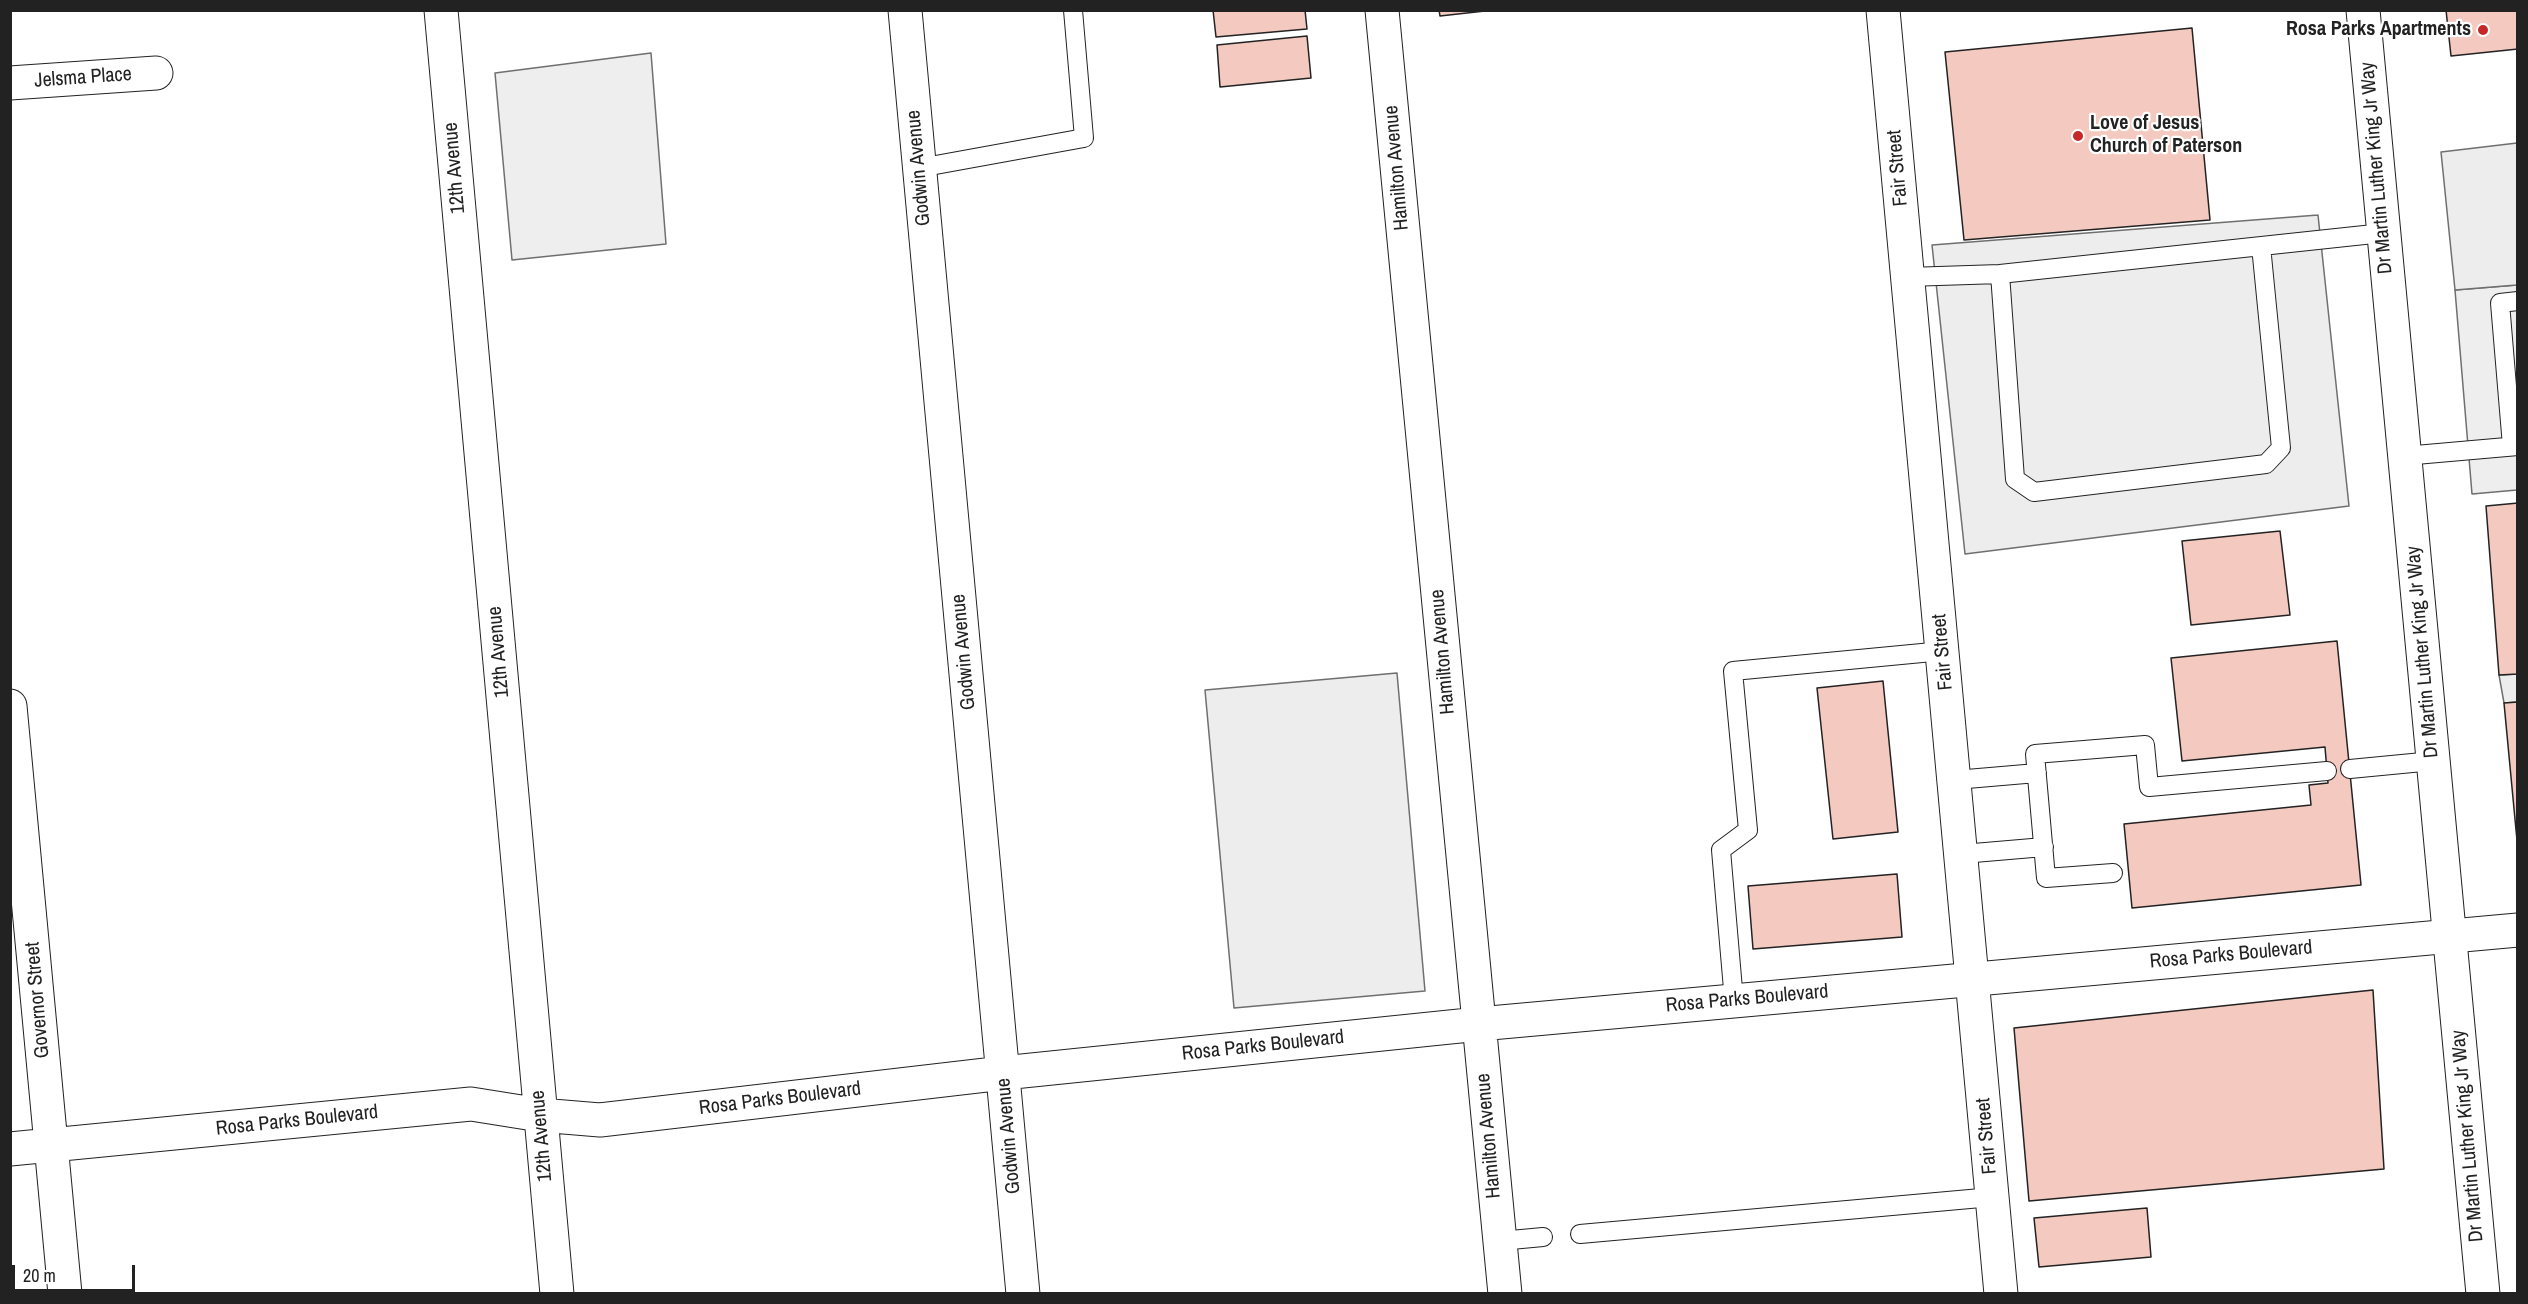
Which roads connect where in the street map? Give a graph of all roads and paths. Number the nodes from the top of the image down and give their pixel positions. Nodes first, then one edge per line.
1 (441, 10) edge
2 (905, 10) edge
3 (1073, 10) edge
4 (1382, 10) edge
5 (1883, 10) edge
6 (2363, 10) edge
7 (156, 73) dead end
8 (10, 83) edge
9 (919, 168) junction
10 (2383, 233) junction
11 (2261, 246) junction
12 (2000, 274) junction
13 (1908, 277) junction
14 (2517, 302) edge
15 (2515, 446) edge
16 (2404, 456) junction
17 (1943, 651) junction
18 (10, 706) edge
19 (2433, 761) junction
20 (2350, 769) dead end
21 (2327, 771) dead end
22 (2037, 773) junction
23 (1955, 780) junction
24 (2044, 848) junction
25 (1962, 854) junction
26 (2113, 873) dead end
27 (2517, 930) edge
28 (2450, 936) junction
29 (1973, 978) junction
30 (1734, 1001) junction
31 (1479, 1024) junction
32 (1003, 1072) junction
33 (540, 1115) junction
34 (52, 1145) junction
35 (10, 1149) edge
36 (1992, 1197) junction
37 (1580, 1234) dead end
38 (1543, 1237) dead end
39 (1500, 1241) junction
40 (65, 1293) edge
41 (557, 1293) edge
42 (1023, 1293) edge
43 (1504, 1293) edge
44 (2001, 1293) edge
45 (2483, 1293) edge

1 - 33 street, 12th Avenue
2 - 9 street, Godwin Avenue
3 - 9 lane
4 - 31 street, Hamilton Avenue
5 - 13 street, Fair Street
6 - 10 street, Dr Martin Luther King Jr Way
7 - 8 street, Jelsma Place
9 - 32 street, Godwin Avenue
10 - 11 lane
10 - 16 street, Dr Martin Luther King Jr Way
11 - 12 lane
11 - 12 lane
12 - 13 lane
13 - 17 street, Fair Street
14 - 15 lane
15 - 16 lane
16 - 19 street, Dr Martin Luther King Jr Way
17 - 23 street, Fair Street
17 - 30 lane
18 - 34 street, Governor Street
19 - 20 lane
19 - 28 street, Dr Martin Luther King Jr Way
21 - 22 lane
22 - 23 lane
22 - 24 lane
23 - 25 street, Fair Street
24 - 25 lane
24 - 26 lane
25 - 29 street, Fair Street
27 - 28 street, Rosa Parks Boulevard
28 - 29 street, Rosa Parks Boulevard
28 - 45 street, Dr Martin Luther King Jr Way
29 - 30 street, Rosa Parks Boulevard
29 - 36 street, Fair Street
30 - 31 street, Rosa Parks Boulevard
31 - 32 street, Rosa Parks Boulevard
31 - 39 street, Hamilton Avenue
32 - 33 street, Rosa Parks Boulevard
32 - 42 street, Godwin Avenue
33 - 34 street, Rosa Parks Boulevard
33 - 41 street, 12th Avenue
34 - 35 street, Rosa Parks Boulevard
34 - 40 street, Governor Street
36 - 37 lane
36 - 44 street, Fair Street
38 - 39 lane
39 - 43 street, Hamilton Avenue

